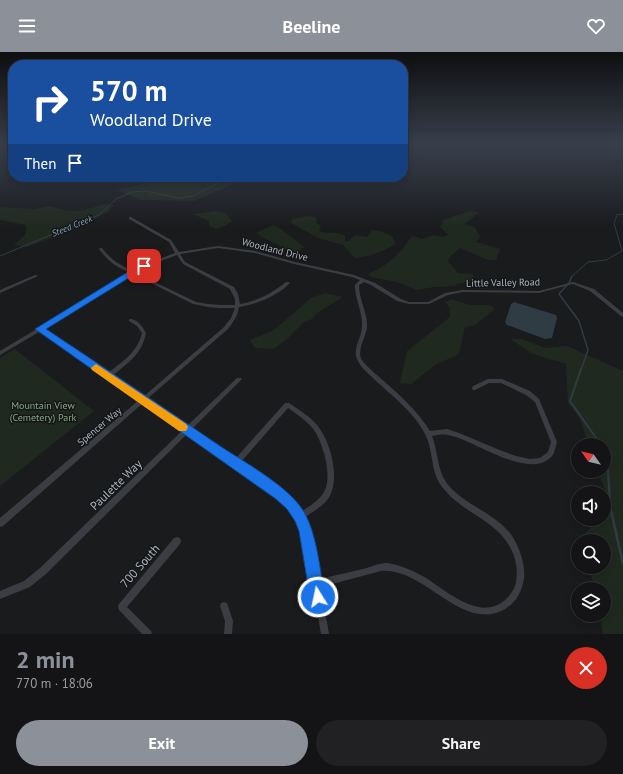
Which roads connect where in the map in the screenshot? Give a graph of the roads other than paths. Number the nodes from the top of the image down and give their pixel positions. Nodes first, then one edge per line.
1 (130, 218) dead end
2 (101, 249) dead end
3 (178, 253) junction
4 (132, 272) junction
5 (36, 276) dead end
6 (363, 280) junction
7 (288, 283) dead end
8 (0, 292) edge
9 (399, 300) joint
10 (238, 305) junction
11 (623, 315) edge
12 (131, 320) dead end
13 (40, 329) junction
14 (0, 353) edge
15 (108, 376) junction
16 (239, 378) dead end
17 (475, 388) dead end
18 (143, 400) junction
19 (187, 430) junction
20 (429, 434) junction
21 (236, 463) junction
22 (300, 517) junction
23 (0, 523) edge
24 (177, 541) dead end
25 (315, 584) junction
26 (0, 595) edge
27 (224, 606) dead end
28 (148, 634) edge
29 (228, 634) edge
30 (325, 634) edge

1 - 3 street
2 - 4 street
3 - 4 street, Woodland Drive
3 - 6 street, Woodland Drive
3 - 10 street
4 - 10 street
4 - 13 street, Woodland Drive
5 - 8 street
6 - 9 street, Woodland Drive
6 - 20 street
7 - 10 street
9 - 11 street, Little Valley Road
10 - 18 street, Spencer Way
12 - 15 street
13 - 14 street, Woodland Drive
13 - 15 street
15 - 18 street
16 - 19 street, Paulette Way
17 - 20 street
18 - 19 street
18 - 23 street, Spencer Way
19 - 21 street
19 - 26 street, Paulette Way
20 - 25 street
21 - 22 street
21 - 22 street
22 - 25 street
24 - 28 street, 700 South
25 - 30 street
27 - 29 street

